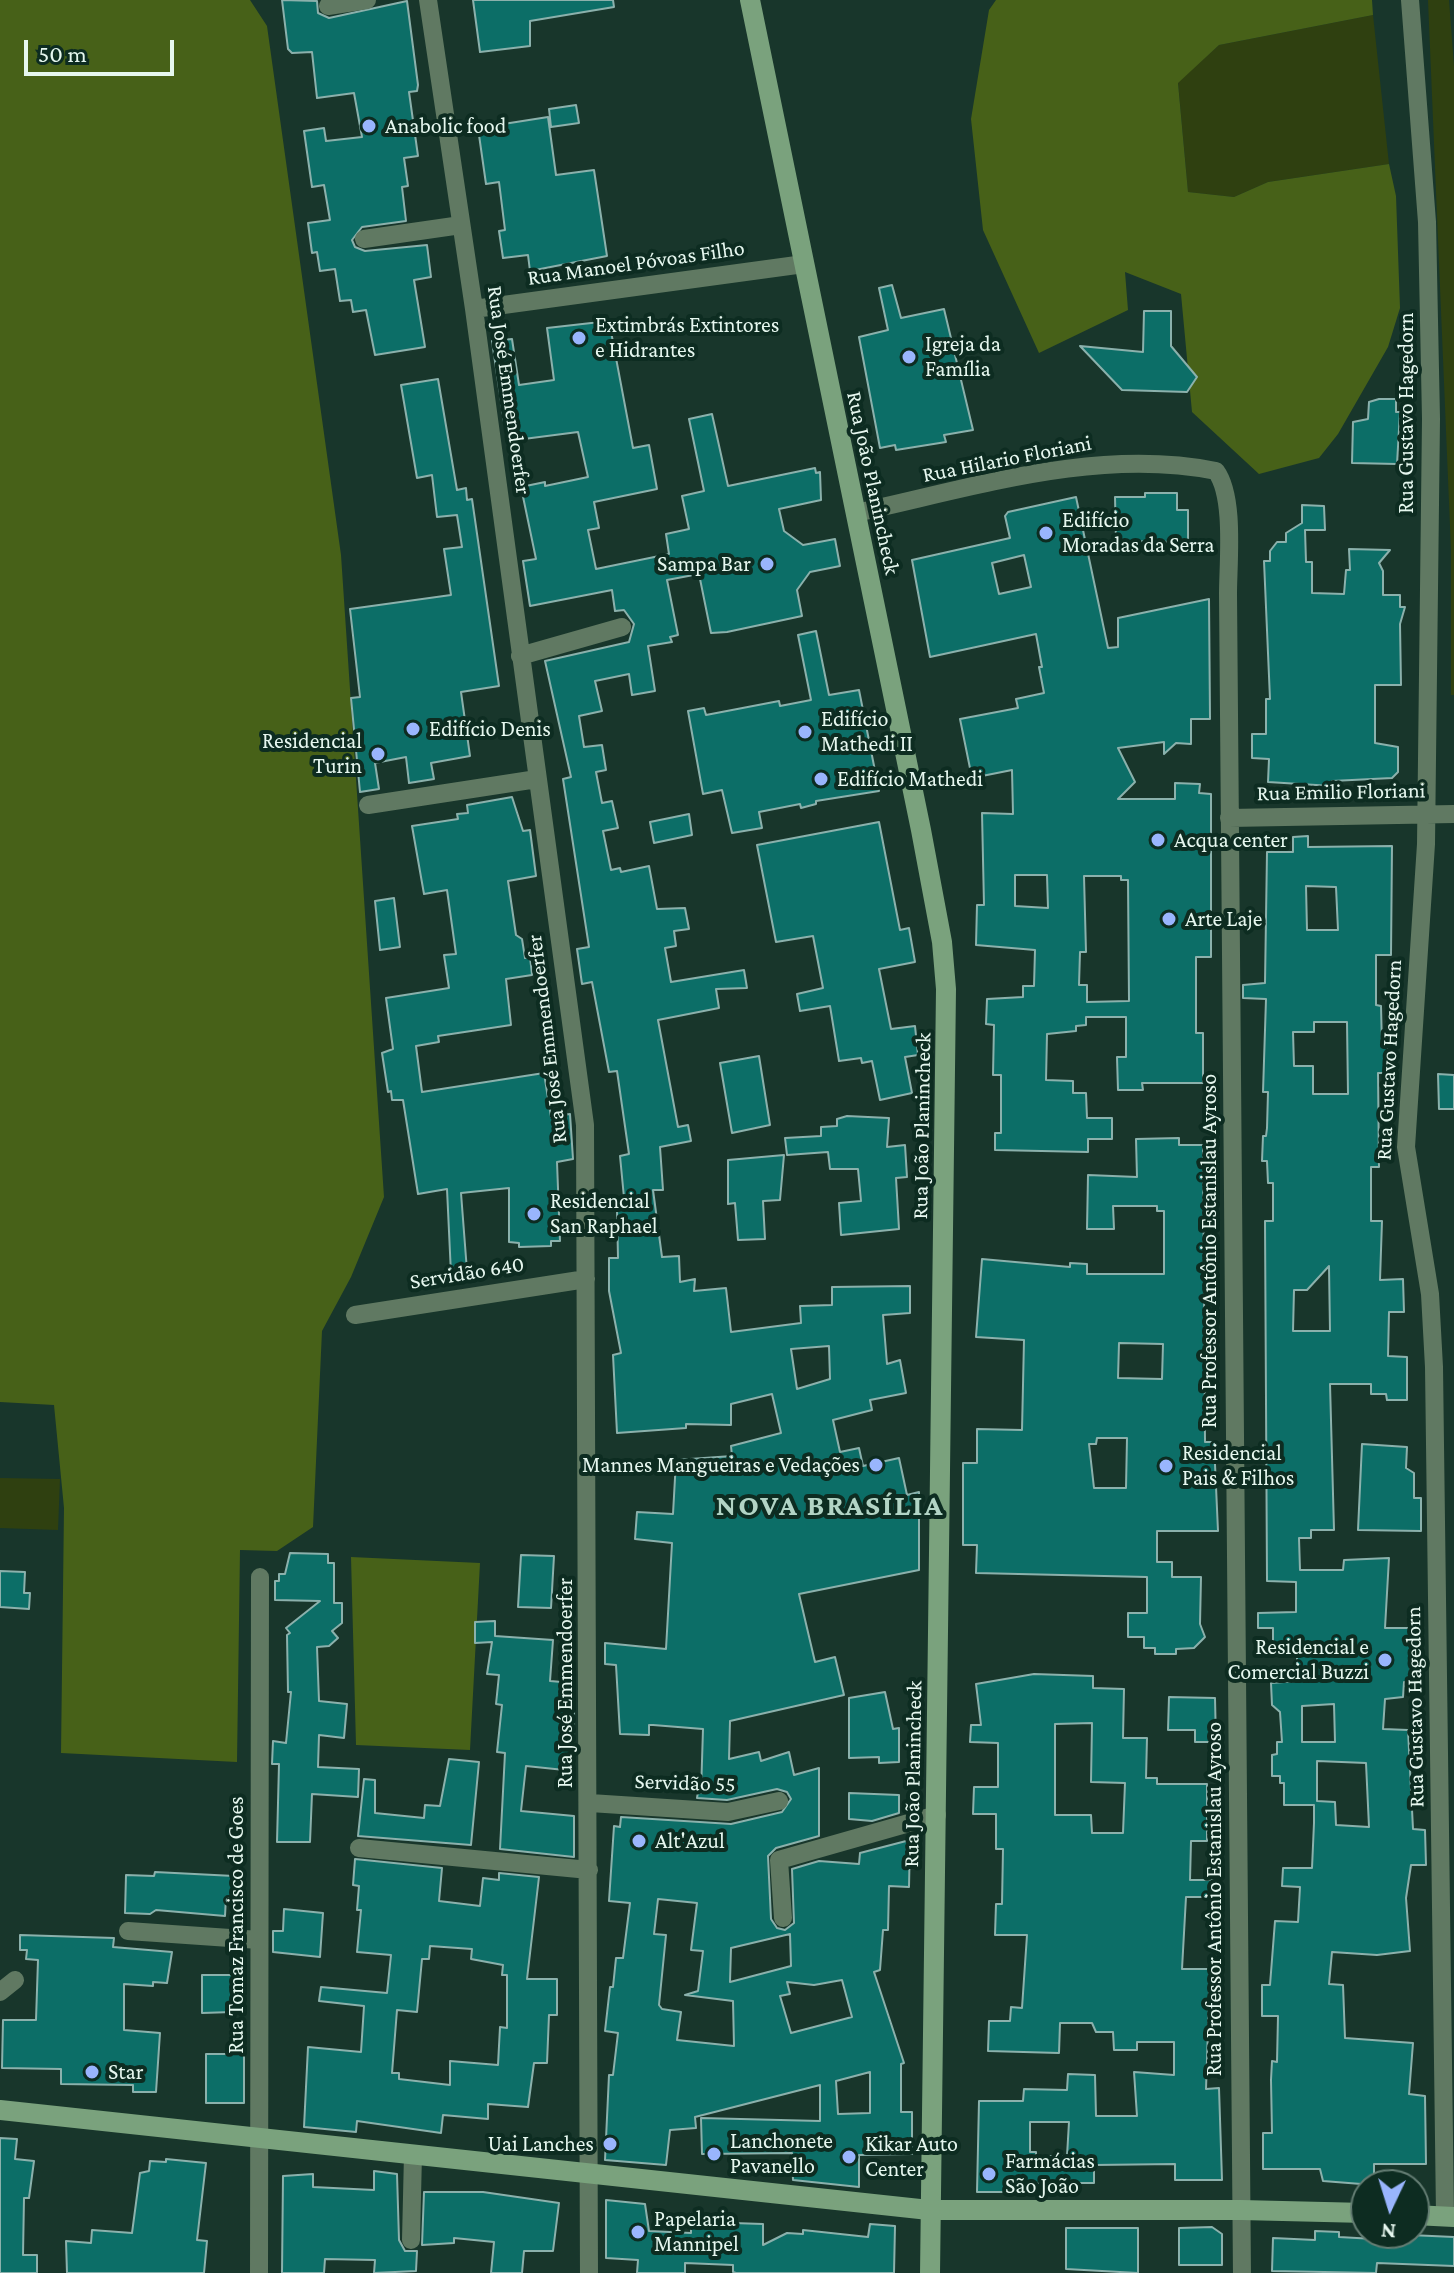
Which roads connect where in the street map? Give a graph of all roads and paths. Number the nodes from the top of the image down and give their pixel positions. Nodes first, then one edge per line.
1 (367, 0) edge
2 (428, 0) edge
3 (750, 0) edge
4 (1410, 0) edge
5 (328, 6) dead end
6 (461, 225) junction
7 (364, 239) dead end
8 (804, 264) junction
9 (474, 309) junction
10 (1216, 471) joint
11 (855, 513) junction
12 (622, 627) dead end
13 (520, 656) junction
14 (537, 779) junction
15 (368, 805) dead end
16 (1427, 814) junction
17 (1454, 814) edge
18 (1229, 818) junction
19 (586, 1279) junction
20 (355, 1315) dead end
21 (260, 1577) dead end
22 (779, 1801) dead end
23 (590, 1803) junction
24 (937, 1815) junction
25 (359, 1848) dead end
26 (589, 1870) junction
27 (783, 1918) dead end
28 (128, 1931) dead end
29 (259, 1940) junction
30 (0, 2110) edge
31 (261, 2138) junction
32 (413, 2154) junction
33 (588, 2173) junction
34 (929, 2210) junction
35 (1241, 2210) junction
36 (1350, 2213) edge
37 (1430, 2215) edge
38 (1450, 2216) edge
39 (411, 2240) dead end
40 (259, 2273) edge
41 (589, 2273) edge
42 (930, 2273) edge
43 (1242, 2273) edge

1 - 5 street
2 - 6 street, Rua José Emmendoerfer
3 - 8 main road, Rua João Planincheck
4 - 16 street, Rua Gustavo Hagedorn
6 - 7 street
6 - 9 street, Rua José Emmendoerfer
8 - 9 street, Rua Manoel Póvoas Filho
8 - 11 main road, Rua João Planincheck
9 - 13 street, Rua José Emmendoerfer
10 - 11 street, Rua Hilario Floriani
10 - 18 street, Rua Professor Antônio Estanislau Ayroso
11 - 24 main road, Rua João Planincheck
12 - 13 street
13 - 14 street, Rua José Emmendoerfer
14 - 15 street
14 - 19 street, Rua José Emmendoerfer
16 - 17 street, Rua Emilio Floriani
16 - 18 street, Rua Emilio Floriani
16 - 38 street, Rua Gustavo Hagedorn
18 - 35 street, Rua Professor Antônio Estanislau Ayroso
19 - 20 street, Servidão 640
19 - 23 street, Rua José Emmendoerfer
21 - 29 street, Rua Tomaz Francisco de Goes
22 - 23 street, Servidão 55
23 - 26 street, Rua José Emmendoerfer
24 - 27 street
24 - 34 main road, Rua João Planincheck
25 - 26 street
26 - 33 street, Rua José Emmendoerfer
28 - 29 street
29 - 31 street, Rua Tomaz Francisco de Goes
30 - 31 main road
31 - 32 main road
31 - 40 street, Rua Tomaz Francisco de Goes
32 - 33 main road
32 - 39 street
33 - 34 main road
33 - 41 street, Rua José Emmendoerfer
34 - 35 main road
34 - 42 main road, Rua João Planincheck
35 - 36 main road
35 - 43 street, Rua Professor Antônio Estanislau Ayroso
37 - 38 main road

